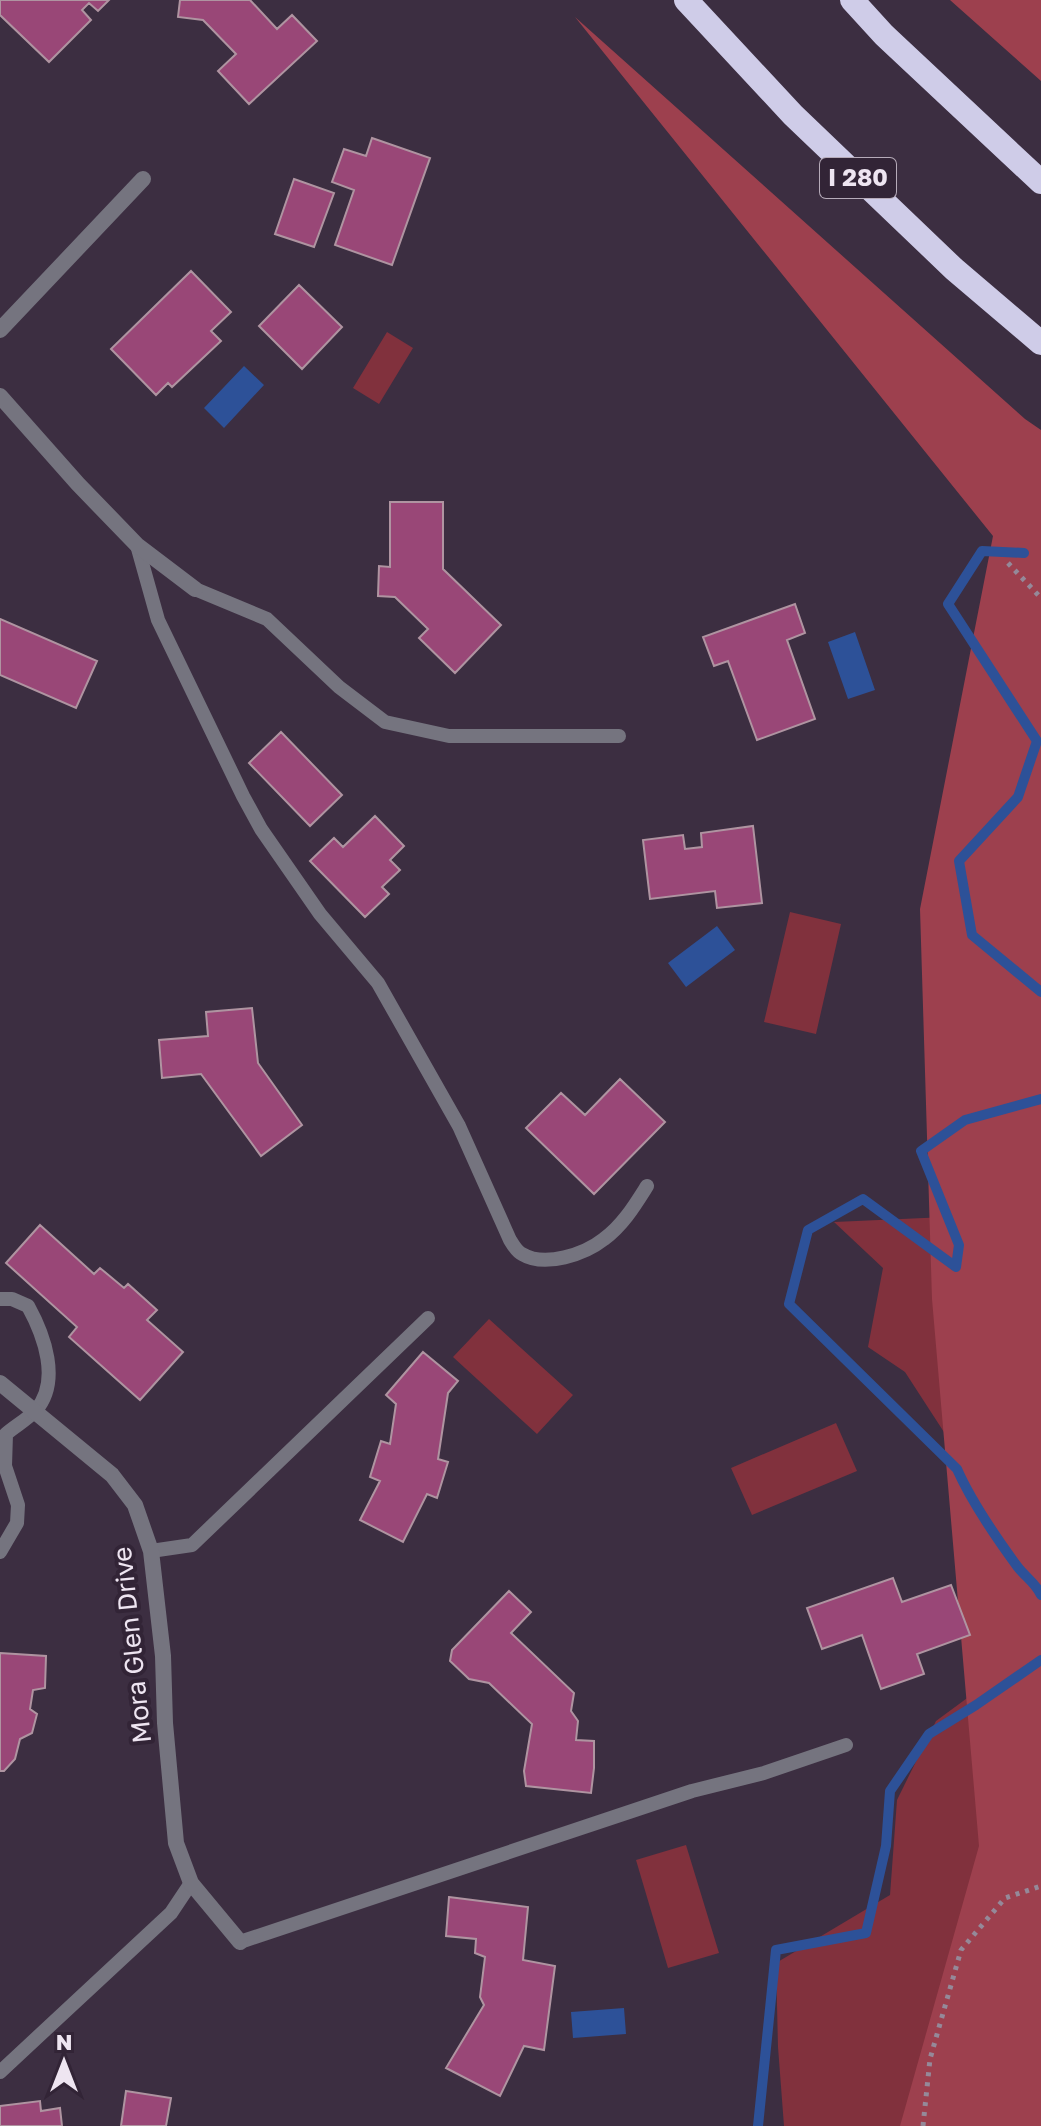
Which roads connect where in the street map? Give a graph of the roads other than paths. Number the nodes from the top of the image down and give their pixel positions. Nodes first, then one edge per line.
1 (686, 0) edge
2 (852, 0) edge
3 (143, 179) dead end
4 (1041, 182) edge
5 (0, 330) edge
6 (1041, 343) edge
7 (0, 396) edge
8 (137, 545) junction
9 (195, 589) joint
10 (619, 736) dead end
11 (647, 1186) dead end
12 (0, 1299) edge
13 (428, 1318) dead end
14 (0, 1383) edge
15 (35, 1412) junction
16 (151, 1551) junction
17 (0, 1552) edge
18 (846, 1745) dead end
19 (191, 1883) junction
20 (240, 1942) joint
21 (0, 2072) edge

1 - 6 highway, I 280
2 - 4 highway
3 - 5 street
7 - 8 street
8 - 9 street
8 - 11 lane
9 - 10 lane
12 - 15 lane
13 - 16 lane
14 - 15 street, Mora Glen Drive
15 - 16 street, Mora Glen Drive
15 - 17 lane
16 - 19 street, Mora Glen Drive
18 - 20 lane
19 - 20 street, Mora Glen Drive
19 - 21 lane

